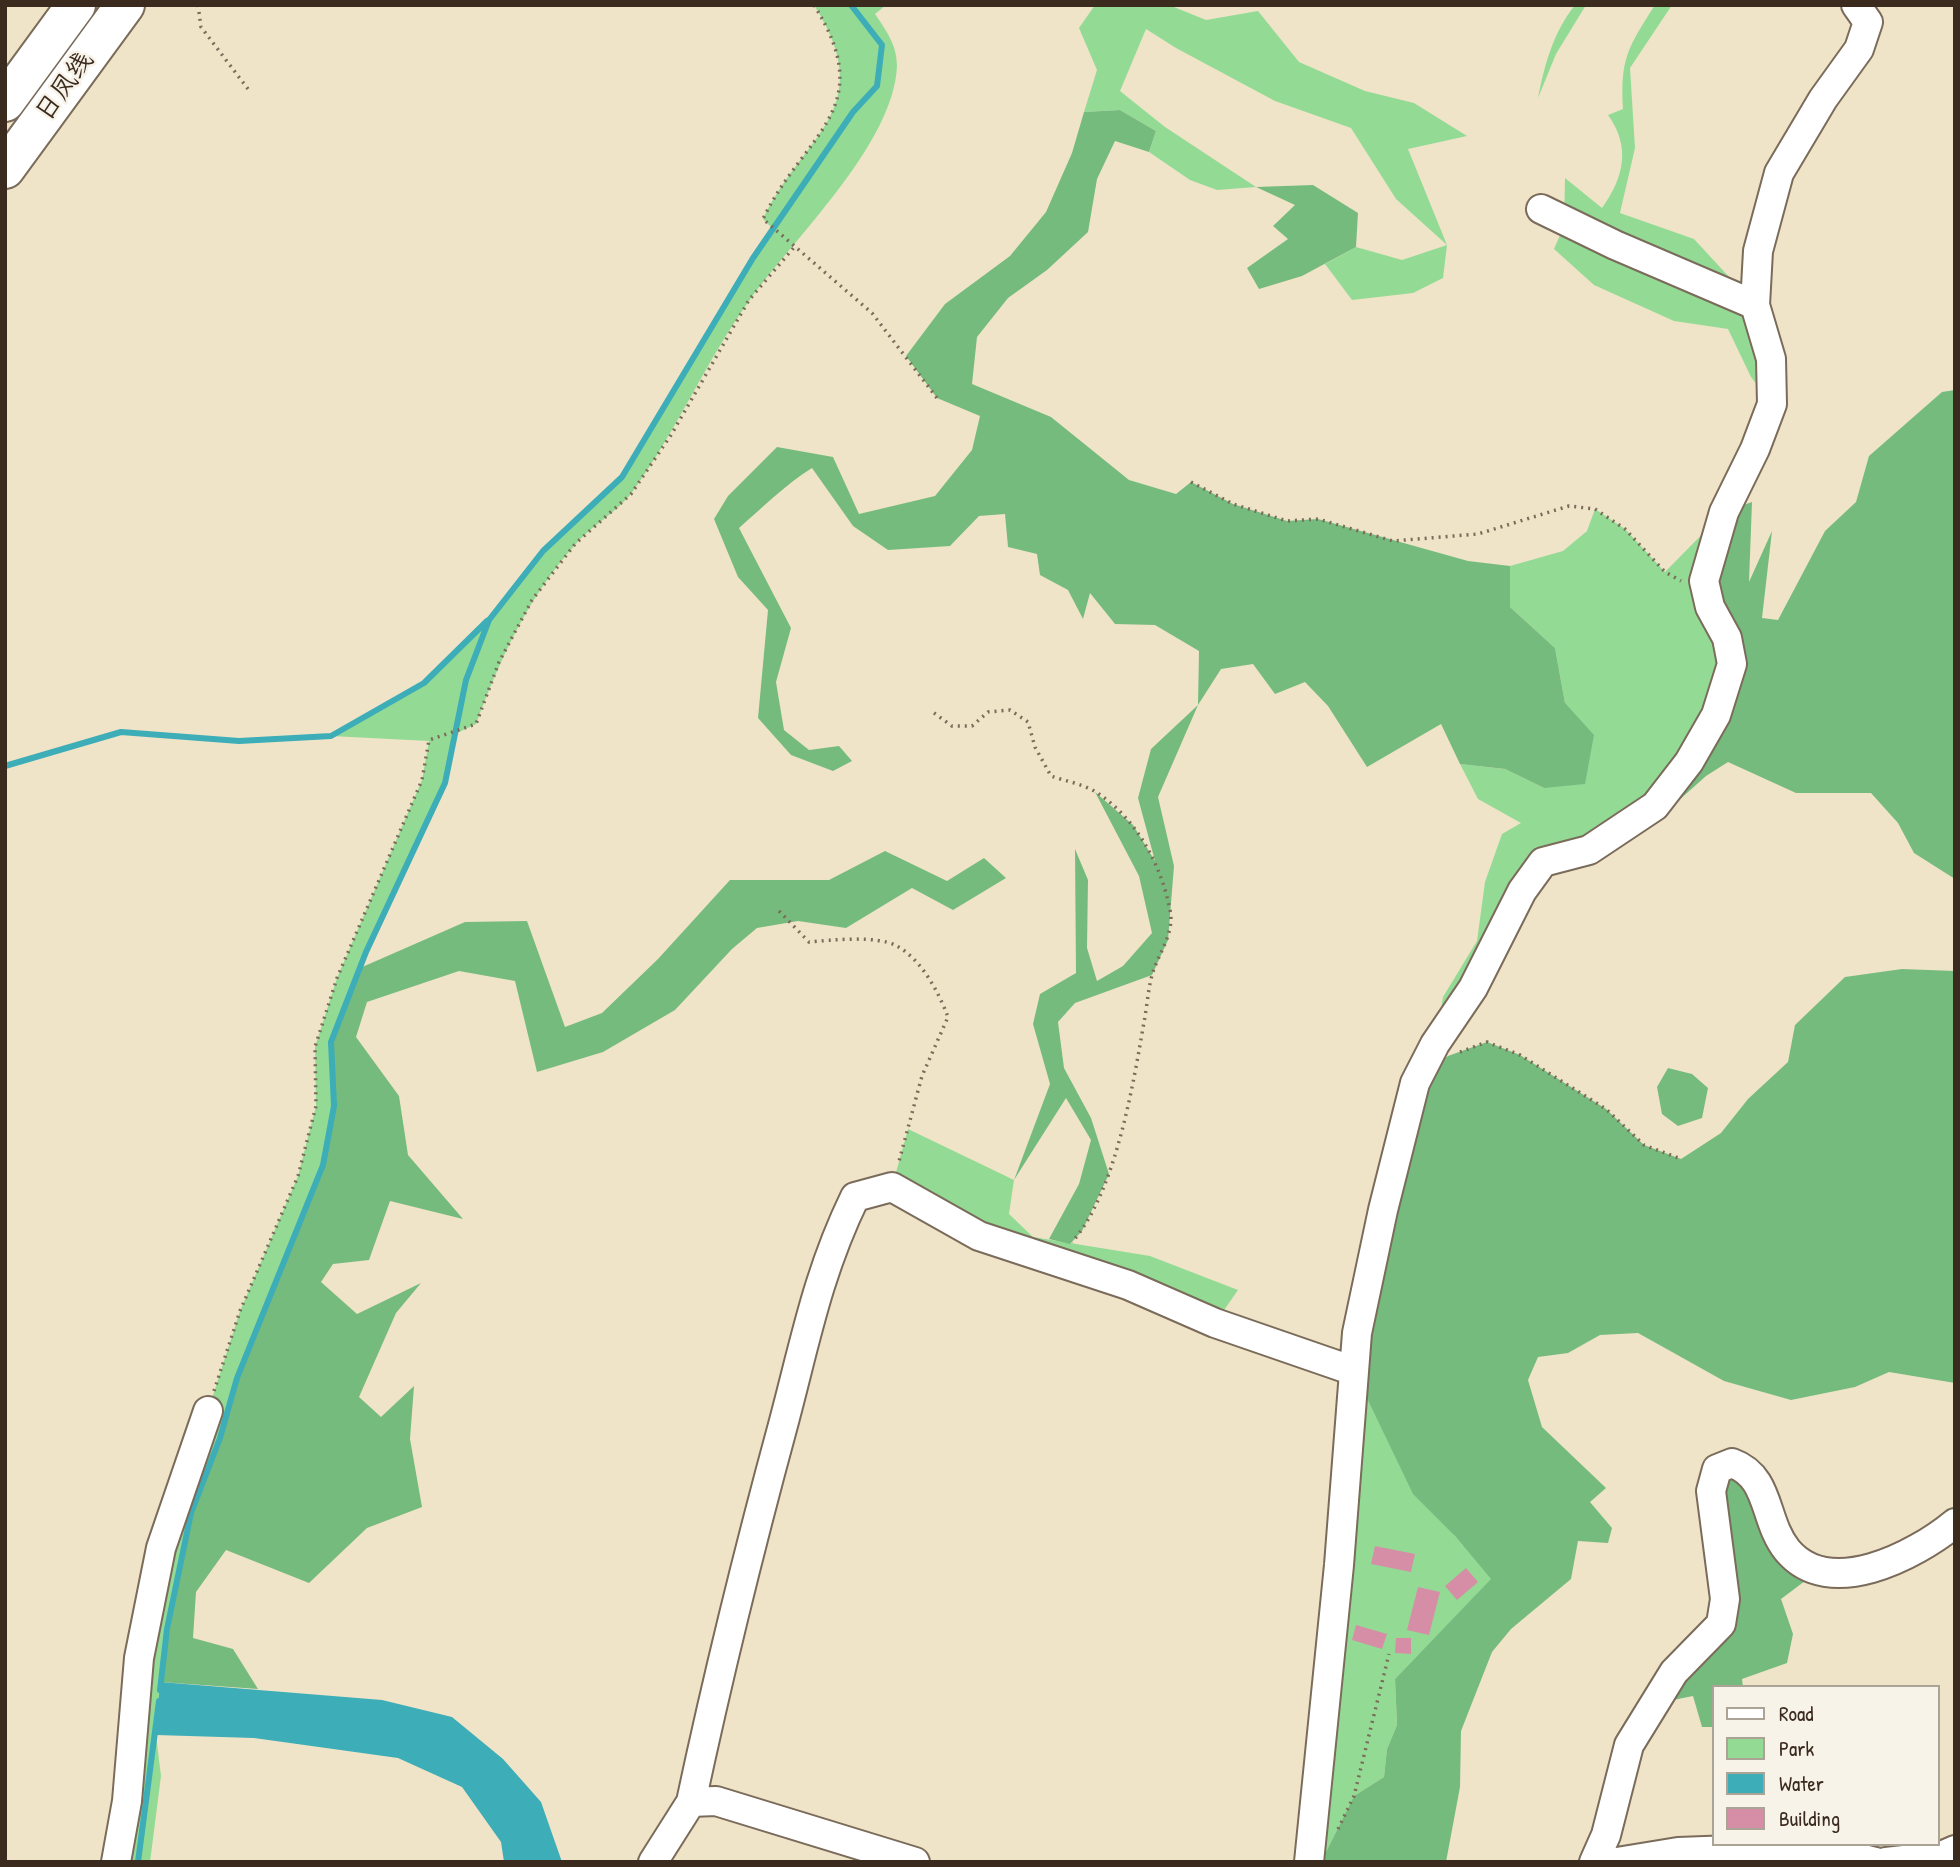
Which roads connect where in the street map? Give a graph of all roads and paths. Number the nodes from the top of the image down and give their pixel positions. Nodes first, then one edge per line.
1 (76, 5) edge
2 (125, 5) edge
3 (198, 5) edge
4 (814, 5) edge
5 (1856, 5) edge
6 (251, 93) dead end
7 (5, 102) edge
8 (5, 169) edge
9 (1541, 209) dead end
10 (796, 245) junction
11 (1755, 305) junction
12 (937, 398) dead end
13 (1191, 482) dead end
14 (1707, 595) junction
15 (934, 713) dead end
16 (779, 911) dead end
17 (1448, 1056) dead end
18 (1681, 1159) dead end
19 (892, 1187) junction
20 (1055, 1262) junction
21 (1354, 1371) junction
22 (208, 1411) joint
23 (1955, 1523) edge
24 (1388, 1654) dead end
25 (691, 1802) junction
26 (1338, 1830) dead end
27 (1955, 1850) edge
28 (116, 1862) edge
29 (653, 1862) edge
30 (915, 1862) edge
31 (1309, 1862) edge
32 (1594, 1862) edge
33 (1617, 1862) edge
34 (1876, 1862) edge
35 (1886, 1862) edge

1 - 7 highway
2 - 8 highway, 日凤线
3 - 6 path
4 - 10 path
5 - 11 street
9 - 11 street
10 - 12 path
10 - 22 path
11 - 14 street
13 - 14 path
14 - 21 street
15 - 20 path
16 - 19 path
17 - 18 path
19 - 20 street
19 - 25 street
20 - 21 street
21 - 31 street
22 - 28 street
23 - 32 street
24 - 26 path
25 - 29 street
25 - 30 street
27 - 35 street
33 - 34 street

